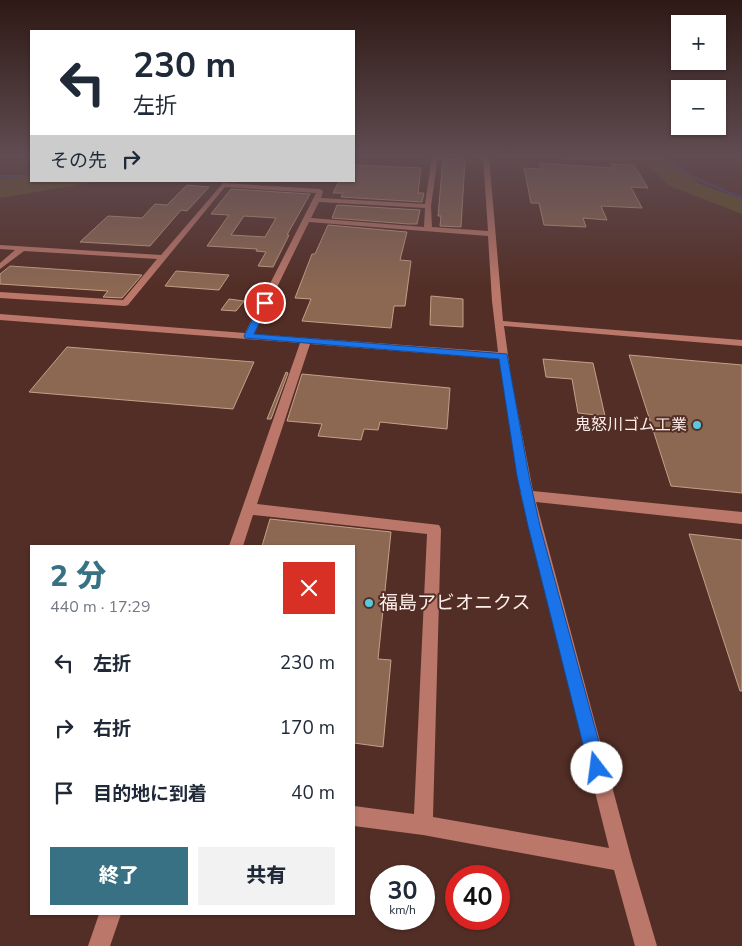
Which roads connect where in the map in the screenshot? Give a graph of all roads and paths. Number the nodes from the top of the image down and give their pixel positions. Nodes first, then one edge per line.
1 (210, 200) edge
2 (317, 200) edge
3 (320, 200) edge
4 (429, 200) edge
5 (489, 200) edge
6 (428, 206) junction
7 (307, 220) junction
8 (428, 229) junction
9 (492, 234) junction
10 (0, 247) edge
11 (23, 248) junction
12 (162, 257) junction
13 (0, 267) edge
14 (0, 295) edge
15 (0, 317) edge
16 (499, 323) junction
17 (248, 336) junction
18 (306, 341) junction
19 (742, 343) edge
20 (503, 356) junction
21 (528, 496) junction
22 (248, 509) junction
23 (742, 518) edge
24 (236, 545) edge
25 (355, 816) edge
26 (423, 825) junction
27 (622, 861) junction
28 (110, 915) edge
29 (99, 946) edge
30 (646, 946) edge

1 - 12 street
2 - 7 street
3 - 6 street
4 - 6 street
5 - 9 street
6 - 8 street
7 - 8 street
7 - 17 street
8 - 9 street
9 - 16 street
10 - 11 street
11 - 12 street
11 - 13 street
12 - 14 street
15 - 17 street
16 - 19 street
16 - 20 street
17 - 18 street
18 - 20 street
18 - 22 street
20 - 21 street
21 - 23 street
21 - 27 street
22 - 24 street
22 - 26 street
25 - 26 street
26 - 27 street
27 - 30 street
28 - 29 street

